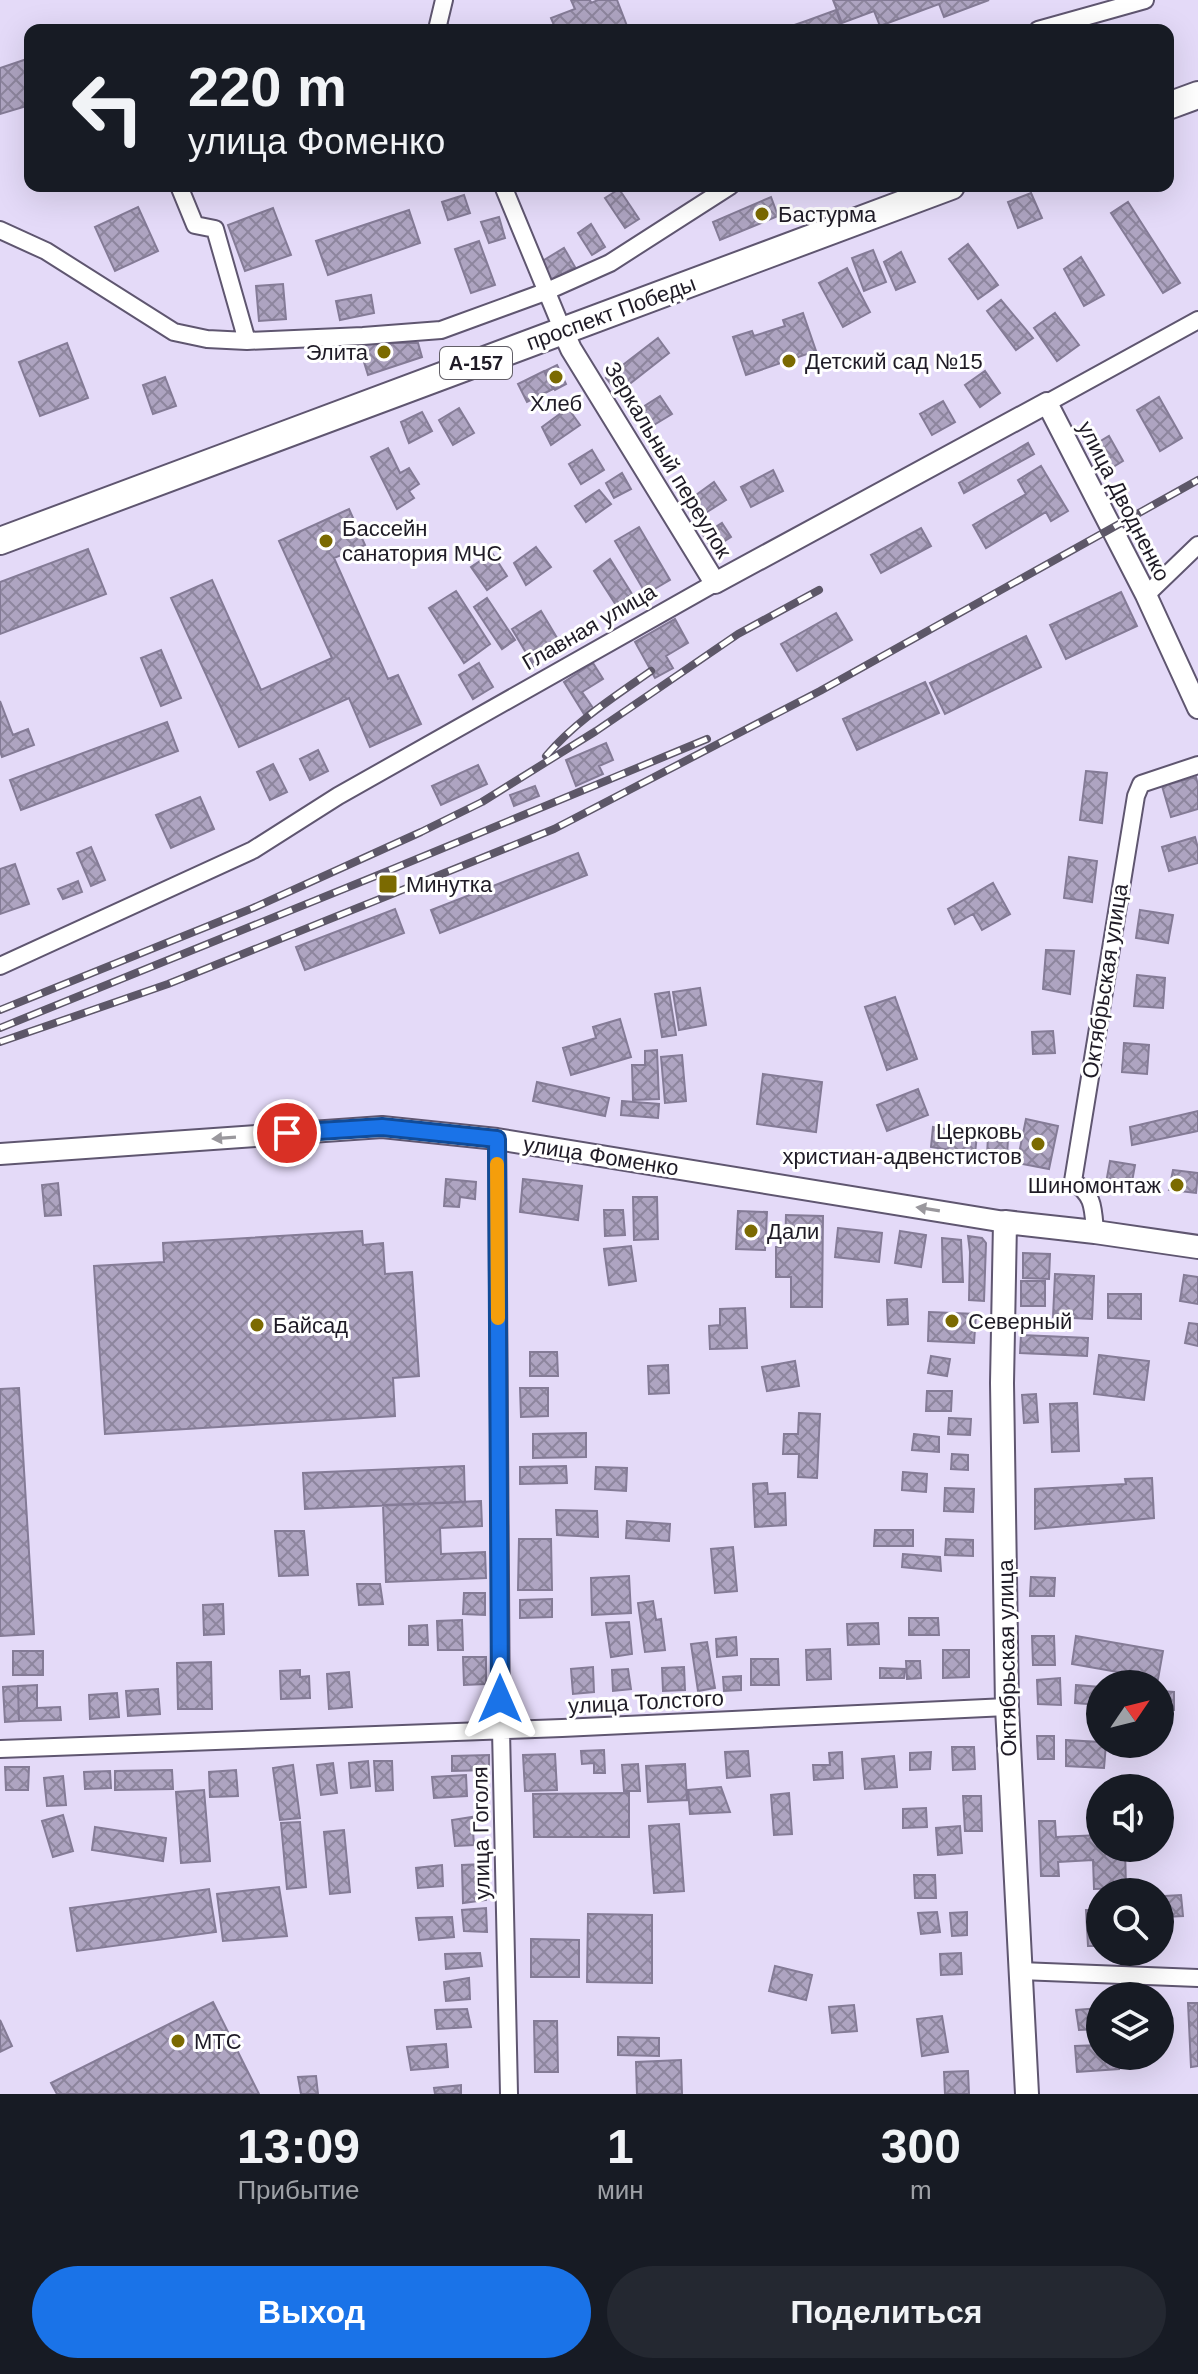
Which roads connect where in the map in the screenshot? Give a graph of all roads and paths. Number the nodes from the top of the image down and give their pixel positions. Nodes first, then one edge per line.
1 (444, 0) edge
2 (1145, 0) edge
3 (436, 24) edge
4 (1059, 24) edge
5 (1198, 95) edge
6 (1174, 104) edge
7 (181, 192) edge
8 (505, 192) edge
9 (721, 192) edge
10 (935, 192) edge
11 (0, 230) edge
12 (545, 292) junction
13 (1198, 320) edge
14 (563, 331) junction
15 (247, 341) junction
16 (1047, 403) junction
17 (0, 541) edge
18 (1198, 545) edge
19 (715, 583) junction
20 (1146, 595) junction
21 (1198, 708) edge
22 (1198, 765) edge
23 (0, 966) edge
24 (497, 1139) junction
25 (0, 1154) edge
26 (1005, 1222) junction
27 (1095, 1232) junction
28 (1198, 1247) edge
29 (1007, 1707) junction
30 (501, 1730) junction
31 (0, 1749) edge
32 (1020, 1971) junction
33 (1198, 1978) edge
34 (509, 2094) edge
35 (1027, 2094) edge

1 - 3 street
2 - 4 street
5 - 6 main road
7 - 15 street
8 - 12 street, Зеркальный переулок
9 - 12 street
10 - 14 main road, проспект Победы / А-157
11 - 15 street
12 - 14 street, Зеркальный переулок
12 - 15 street
13 - 16 street, Главная улица
14 - 17 main road, проспект Победы / А-157
14 - 19 street, Зеркальный переулок
16 - 19 street, Главная улица
16 - 20 street, улица Дводненко
18 - 20 street
19 - 23 street, Главная улица
20 - 21 street, улица Дводненко
22 - 27 street, Октябрьская улица
24 -> 25 street, улица Фоменко
26 -> 24 street, улица Фоменко
24 - 30 street, улица Гоголя
26 - 27 main road, улица Фоменко
26 - 29 main road, Октябрьская улица
27 - 28 main road, улица Фоменко
29 - 30 street, улица Толстого
29 - 32 main road, Октябрьская улица
30 - 31 street, улица Толстого
30 - 34 street, улица Гоголя
32 - 33 street
32 - 35 main road, Октябрьская улица

